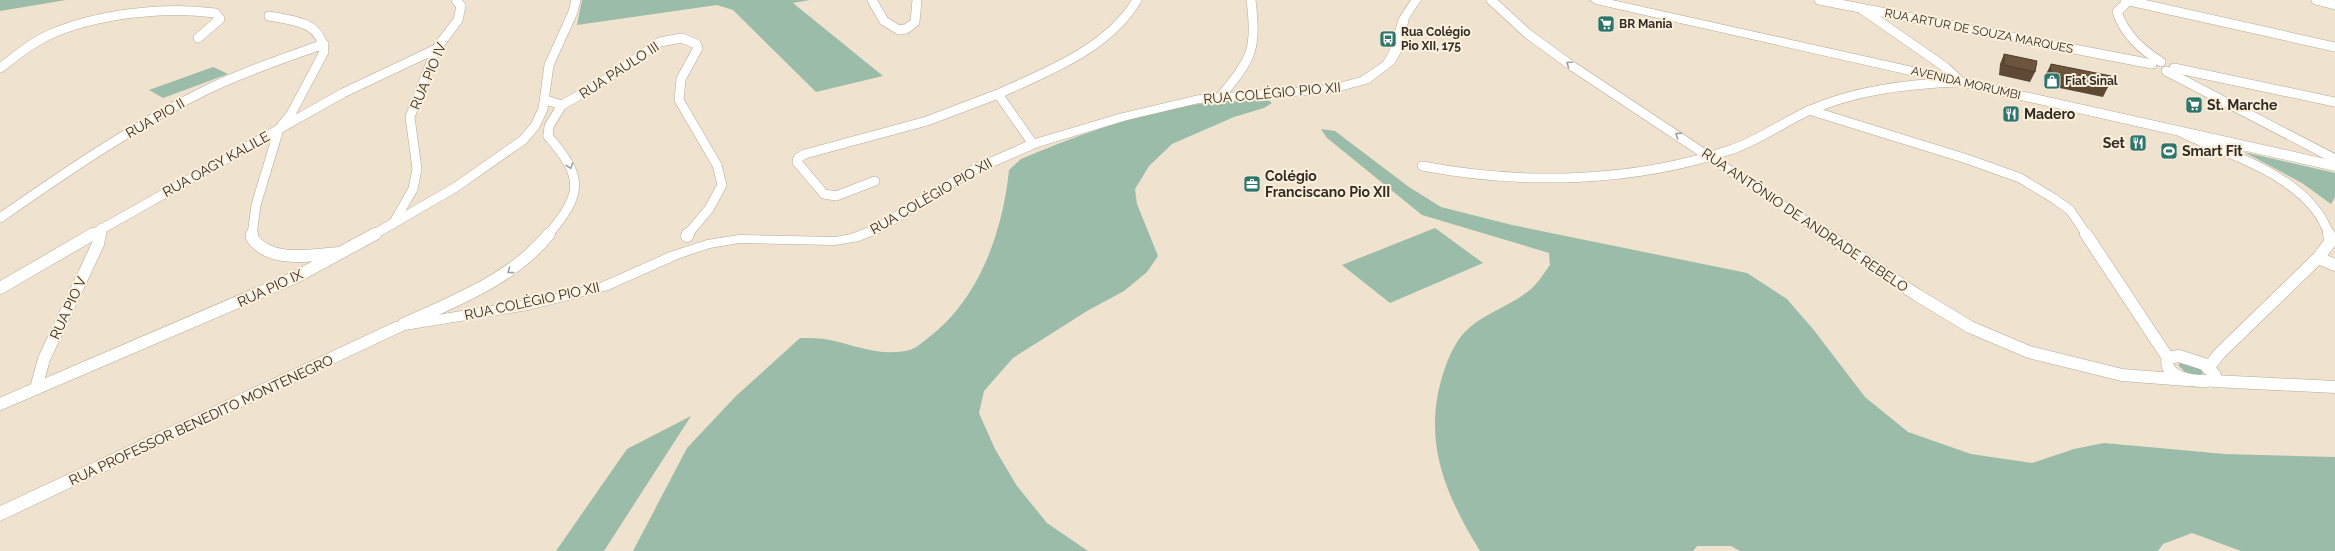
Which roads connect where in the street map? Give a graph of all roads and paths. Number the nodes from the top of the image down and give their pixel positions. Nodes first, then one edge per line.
1 (456, 0) edge
2 (576, 0) edge
3 (872, 0) edge
4 (917, 0) edge
5 (1137, 0) edge
6 (1251, 0) edge
7 (1416, 0) edge
8 (1491, 0) edge
9 (1596, 0) edge
10 (1819, 0) edge
11 (1852, 0) edge
12 (2125, 0) edge
13 (2129, 0) edge
14 (2316, 0) edge
15 (2335, 5) edge
16 (1861, 8) junction
17 (269, 16) dead end
18 (198, 38) dead end
19 (324, 44) junction
20 (2335, 47) edge
21 (436, 49) junction
22 (1932, 58) junction
23 (2166, 67) junction
24 (0, 68) edge
25 (1928, 80) junction
26 (1961, 82) junction
27 (998, 94) junction
28 (1222, 96) junction
29 (545, 100) junction
30 (2335, 102) edge
31 (562, 105) junction
32 (1809, 110) junction
33 (279, 129) junction
34 (2172, 129) junction
35 (548, 136) junction
36 (524, 140) junction
37 (1033, 144) junction
38 (2329, 156) edge
39 (1710, 157) junction
40 (2308, 160) junction
41 (1422, 166) dead end
42 (2335, 166) edge
43 (875, 182) dead end
44 (0, 218) edge
45 (392, 225) junction
46 (102, 228) junction
47 (687, 236) dead end
48 (344, 252) junction
49 (2318, 258) junction
50 (2335, 265) edge
51 (0, 288) edge
52 (401, 326) junction
53 (2172, 361) junction
54 (2209, 371) junction
55 (2150, 377) junction
56 (2187, 380) junction
57 (2335, 387) edge
58 (36, 388) junction
59 (0, 404) edge
60 (0, 514) edge

1 - 21 street, RUA PIO IV
2 - 29 street, RUA PIO IX
3 - 4 street
5 - 27 street
6 - 28 street
7 - 28 street, RUA COLÉGIO PIO XII
39 -> 8 street, RUA ANTÔNIO DE ANDRADE REBELO
9 - 25 main road, AVENIDA MORUMBI
10 - 16 street, RUA ARTUR DE SOUZA MARQUES
11 - 16 street
12 - 13 street
13 - 20 street
13 - 23 street
14 - 15 street
16 - 22 street
16 - 23 street, RUA ARTUR DE SOUZA MARQUES
17 - 19 street
18 - 24 street
19 - 33 street
19 - 44 street, RUA PIO II
21 - 33 street, RUA OAGY KALILE
21 - 45 street, RUA PIO IV
22 - 25 street
22 - 26 street
23 - 30 street, RUA ARTUR DE SOUZA MARQUES
23 - 38 street
25 - 26 main road, AVENIDA MORUMBI
25 - 32 street
26 - 34 main road, AVENIDA MORUMBI
27 - 37 street
27 - 43 street
28 - 37 street, RUA COLÉGIO PIO XII
29 - 31 street
29 - 36 street, RUA PIO IX
31 - 35 street
31 - 47 street, RUA PAULO III
32 - 39 street
32 - 53 street
33 - 46 street, RUA OAGY KALILE
33 - 48 street
34 - 40 main road, AVENIDA MORUMBI
34 - 49 street
35 - 36 street, RUA PIO IX
35 -> 52 street
36 - 45 street, RUA PIO IX
37 - 52 street, RUA COLÉGIO PIO XII
38 - 40 main road
39 - 41 street
39 - 55 street, RUA ANTÔNIO DE ANDRADE REBELO
40 - 42 main road, AVENIDA MORUMBI
45 - 48 street, RUA PIO IX
46 - 51 street, RUA OAGY KALILE
46 - 58 street, RUA PIO V
48 - 58 street, RUA PIO IX
49 - 50 street
49 - 54 street
52 - 60 street, RUA PROFESSOR BENEDITO MONTENEGRO
53 - 54 street
53 - 55 street, RUA ANTÔNIO DE ANDRADE REBELO
53 - 56 street
54 - 56 street, RUA ANTÔNIO DE ANDRADE REBELO
54 - 57 street
55 - 56 street, RUA ANTÔNIO DE ANDRADE REBELO
58 - 59 street, RUA PIO IX

